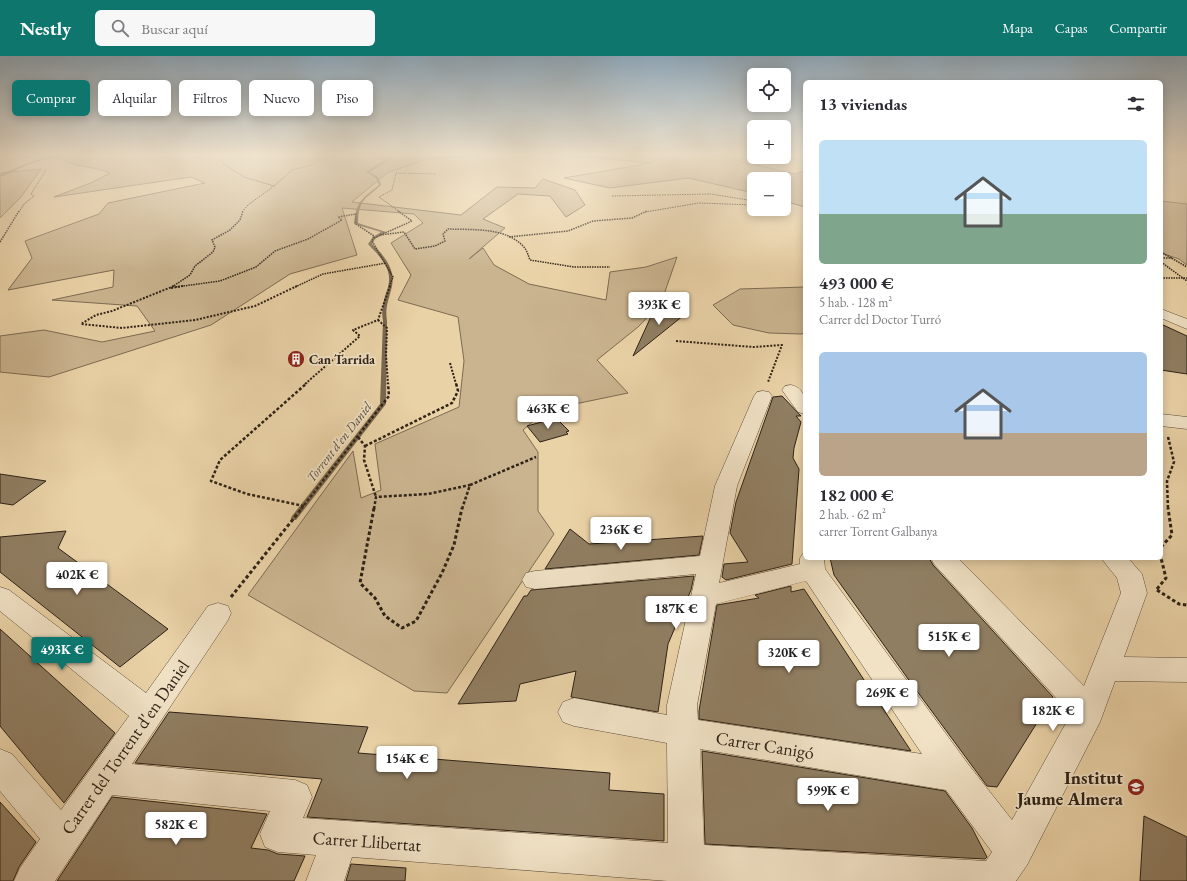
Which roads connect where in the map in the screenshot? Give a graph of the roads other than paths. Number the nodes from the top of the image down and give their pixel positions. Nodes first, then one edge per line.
1 (1163, 314) edge
2 (1187, 324) edge
3 (791, 390) dead end
4 (762, 396) road end
5 (803, 405) edge
6 (1163, 419) edge
7 (1187, 423) edge
8 (945, 560) edge
9 (1115, 560) edge
10 (711, 564) junction
11 (812, 564) edge
12 (534, 580) dead end
13 (0, 597) edge
14 (703, 597) junction
15 (218, 614) road end
16 (1105, 669) junction
17 (1187, 670) edge
18 (574, 712) dead end
19 (1089, 712) junction
20 (149, 713) junction
21 (683, 732) junction
22 (0, 765) edge
23 (956, 775) junction
24 (104, 778) junction
25 (62, 838) junction
26 (340, 840) junction
27 (1001, 871) edge
28 (686, 872) edge
29 (33, 881) edge
30 (325, 881) edge

1 - 2 street
3 - 5 street
4 - 10 street
6 - 7 street
8 - 19 street
9 - 16 street
10 - 12 street
10 - 14 street
11 - 14 street
11 - 23 street
13 - 20 street
14 - 21 street
15 - 20 street, Carrer del Torrent d'en Daniel
16 - 17 street
16 - 19 street
18 - 21 street, Carrer Canigó
19 - 27 street
20 - 24 street, Carrer del Torrent d'en Daniel
21 - 23 street, Carrer Canigó
21 - 28 street
22 - 25 street
23 - 27 street
24 - 25 street, Carrer del Torrent d'en Daniel
24 - 26 street, Carrer Llibertat
25 - 29 street, Carrer del Torrent d'en Daniel
26 - 28 street, Carrer Llibertat
26 - 30 street
27 - 28 street, Carrer Llibertat

